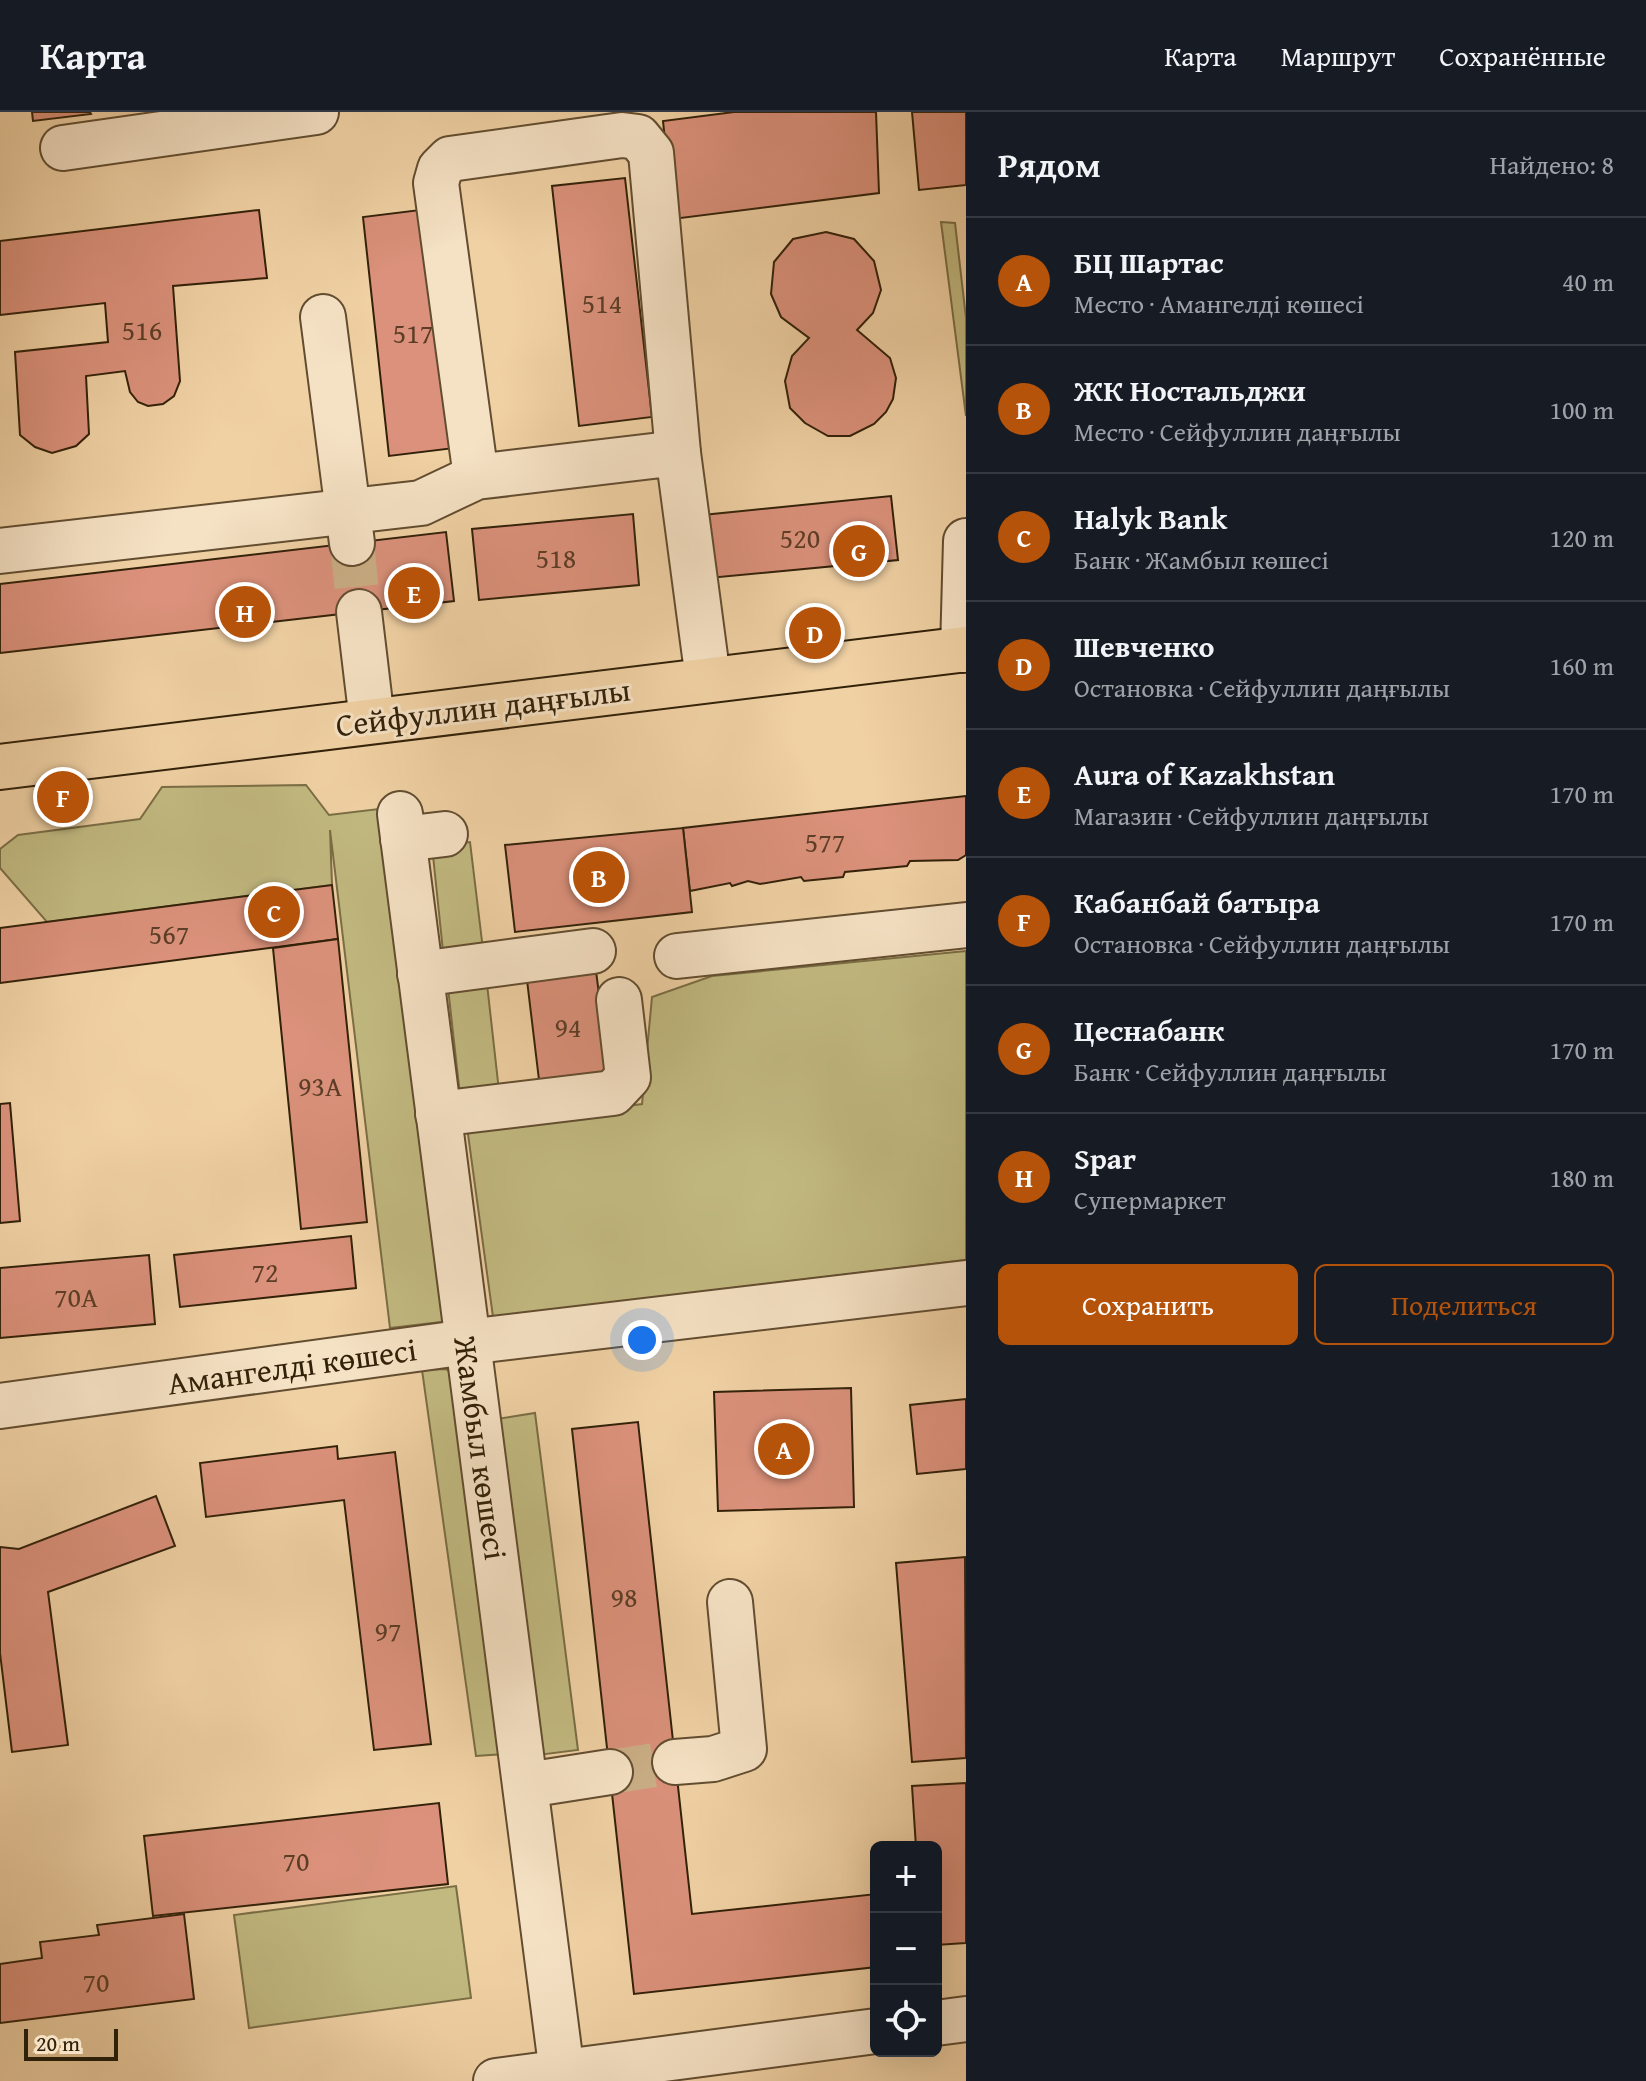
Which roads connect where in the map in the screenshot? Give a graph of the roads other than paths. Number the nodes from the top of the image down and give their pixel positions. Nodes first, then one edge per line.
1 (316, 112) edge
2 (234, 118) edge
3 (63, 148) dead end
4 (323, 317) dead end
5 (678, 453) junction
6 (476, 477) junction
7 (350, 527) junction
8 (966, 541) edge
9 (0, 551) edge
10 (966, 558) edge
11 (359, 612) tunnel mouth
12 (964, 649) edge
13 (708, 679) junction
14 (372, 721) junction
15 (0, 767) edge
16 (416, 829) dead end
17 (966, 925) edge
18 (593, 951) dead end
19 (677, 956) dead end
20 (420, 974) junction
21 (619, 1000) dead end
22 (438, 1114) junction
23 (966, 1283) edge
24 (467, 1342) junction
25 (0, 1406) edge
26 (730, 1602) dead end
27 (675, 1762) tunnel mouth
28 (610, 1772) tunnel mouth
29 (527, 1785) junction
30 (966, 2019) edge
31 (942, 2022) edge
32 (870, 2032) edge
33 (562, 2077) edge
34 (496, 2081) edge

1 - 2 street
2 - 3 street
4 - 7 street
5 - 6 street
5 - 6 street
5 - 13 street
6 - 7 street
7 - 9 street
8 - 10 street
10 - 12 street
11 - 14 street
12 - 13 main road, Сейфуллин даңғылы
13 - 14 main road, Сейфуллин даңғылы
14 - 15 main road, Сейфуллин даңғылы
16 - 20 street, Жамбыл көшесі
17 - 19 street
18 - 20 street
20 - 22 street, Жамбыл көшесі
21 - 22 street
22 - 24 street, Жамбыл көшесі
23 - 24 street, Амангелді көшесі
24 - 25 street, Амангелді көшесі
24 - 29 street, Жамбыл көшесі
26 - 27 street
28 - 29 street
29 - 33 street, Жамбыл көшесі
30 - 31 street
32 - 33 street
33 - 34 street

